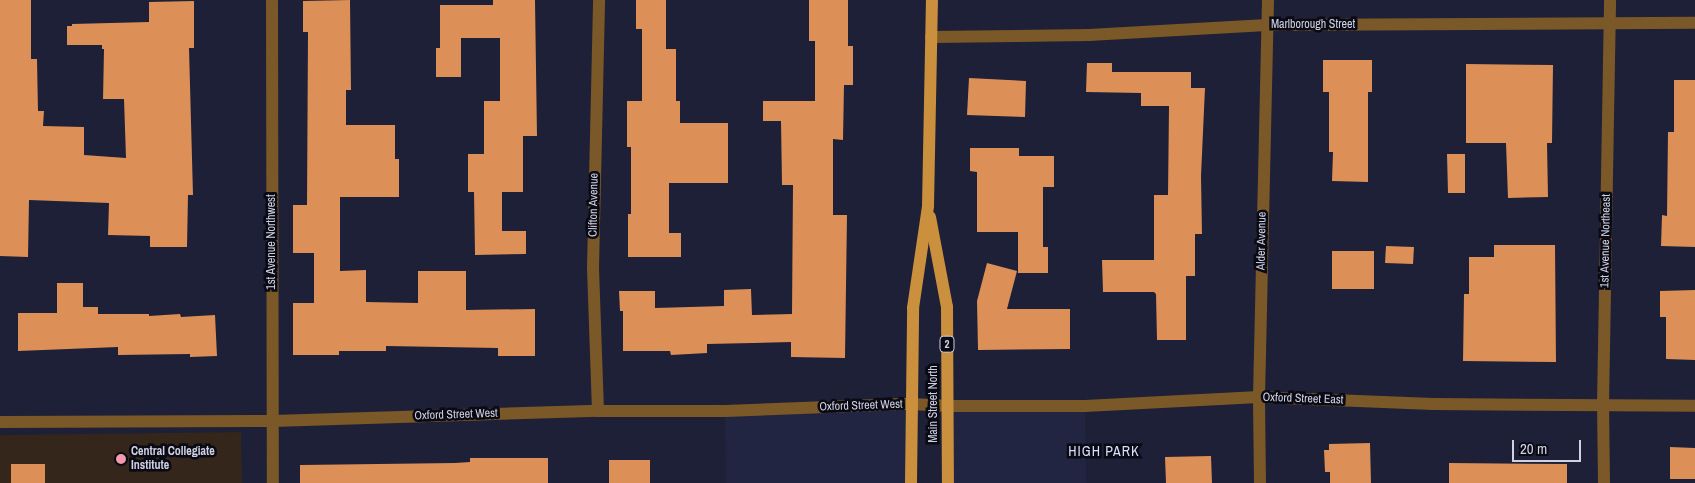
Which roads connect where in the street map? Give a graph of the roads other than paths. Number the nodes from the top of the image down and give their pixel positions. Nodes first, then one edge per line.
1 (272, 0) edge
2 (598, 0) edge
3 (932, 0) edge
4 (1268, 0) edge
5 (1610, 0) edge
6 (1610, 22) junction
7 (1695, 23) edge
8 (1266, 25) junction
9 (931, 36) junction
10 (928, 206) junction
11 (1260, 397) junction
12 (911, 404) junction
13 (1603, 405) junction
14 (949, 406) junction
15 (1695, 406) edge
16 (598, 411) junction
17 (273, 421) junction
18 (0, 422) edge
19 (273, 483) edge
20 (911, 483) edge
21 (948, 483) edge
22 (1260, 483) edge
23 (1604, 483) edge

1 - 17 street, 1st Avenue Northwest
2 - 16 street, Clifton Avenue
3 - 9 main road, Main Street North / 2
4 - 8 street, Alder Avenue
5 - 6 street, 1st Avenue Northeast
6 - 7 street, Marlborough Street
6 - 8 street, Marlborough Street
6 - 13 street, 1st Avenue Northeast
8 - 9 street, Marlborough Street
8 - 11 street, Alder Avenue
9 - 10 main road, Main Street North / 2
10 - 12 main road, Main Street North / 2
10 - 14 main road, Main Street North / 2
11 - 13 street, Oxford Street East
11 - 14 street, Oxford Street East
11 - 22 street, Alder Avenue
12 - 14 street, Oxford Street East
12 - 16 street, Oxford Street West
12 - 20 main road, Main Street North / 2
13 - 15 street, Oxford Street East
13 - 23 street, 1st Avenue Northeast
14 - 21 main road, Main Street North / 2
16 - 17 street, Oxford Street West
17 - 18 street, Oxford Street West
17 - 19 street, 1st Avenue Northwest

